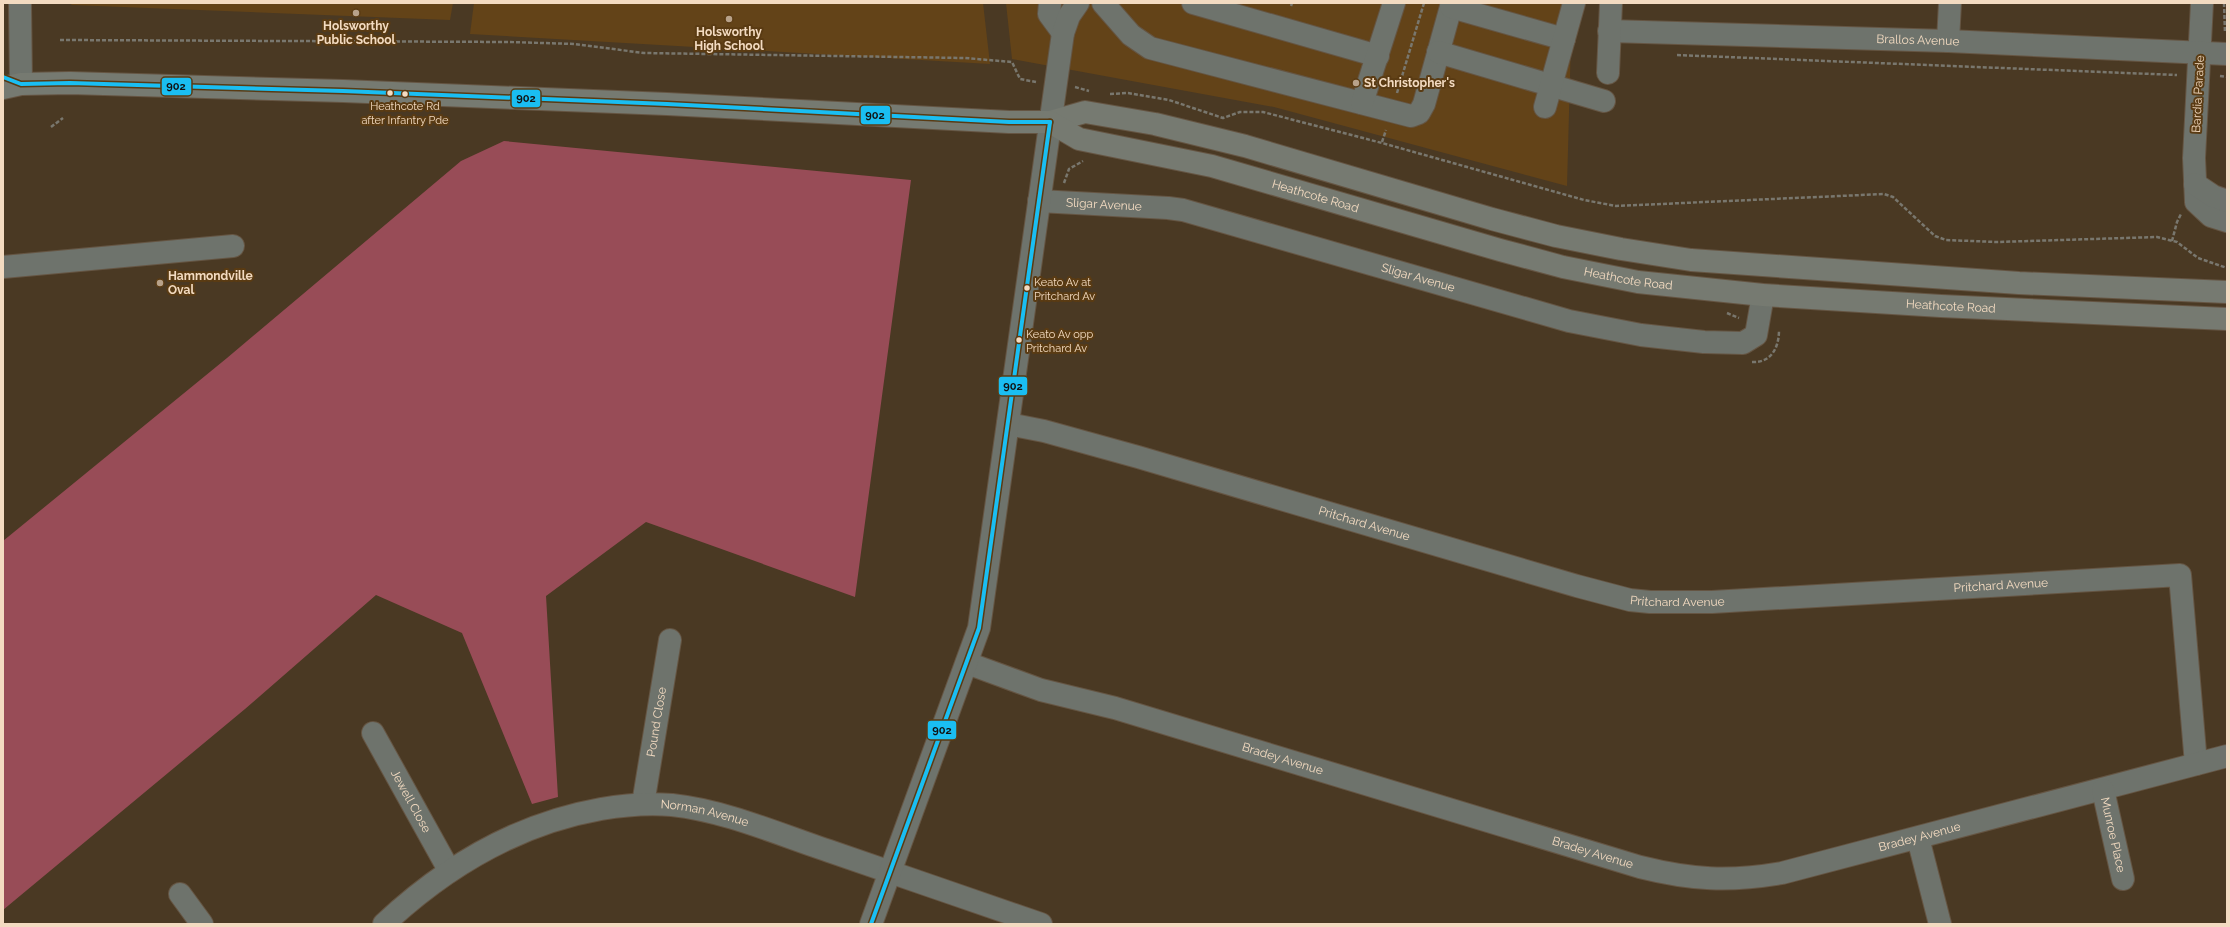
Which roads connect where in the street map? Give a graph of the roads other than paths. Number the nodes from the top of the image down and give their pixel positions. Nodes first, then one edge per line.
1 (20, 3) edge
2 (1050, 3) edge
3 (1078, 3) edge
4 (1103, 3) edge
5 (1193, 3) edge
6 (1394, 3) edge
7 (1574, 3) edge
8 (1611, 3) edge
9 (1950, 3) edge
10 (2202, 3) edge
11 (1451, 5) edge
12 (1609, 31) junction
13 (1063, 33) junction
14 (1564, 39) junction
15 (1948, 41) junction
16 (1438, 52) junction
17 (2200, 53) junction
18 (2227, 54) edge
19 (1378, 56) junction
20 (1608, 73) dead end
21 (9, 83) edge
22 (1551, 85) junction
23 (1604, 101) dead end
24 (1362, 103) junction
25 (1545, 107) dead end
26 (1050, 122) junction
27 (2195, 184) junction
28 (1039, 201) junction
29 (2227, 201) edge
30 (2227, 221) edge
31 (233, 246) dead end
32 (3, 267) edge
33 (2227, 292) edge
34 (1763, 295) junction
35 (2227, 319) edge
36 (1008, 424) junction
37 (670, 640) dead end
38 (967, 663) junction
39 (373, 733) dead end
40 (2227, 756) edge
41 (2196, 764) junction
42 (2103, 790) junction
43 (644, 804) junction
44 (1918, 838) junction
45 (449, 870) junction
46 (890, 872) junction
47 (2123, 879) dead end
48 (180, 894) dead end
49 (202, 924) edge
50 (384, 924) edge
51 (871, 924) edge
52 (1041, 924) edge
53 (1940, 924) edge

1 - 21 street
2 - 13 street
3 - 13 street
4 - 24 street
5 - 19 street
6 - 19 street
7 - 14 street
8 - 12 street
9 - 15 street
10 - 17 street, Bardia Parade
11 - 14 street
11 - 16 street
12 - 15 street, Brallos Avenue
12 - 20 street
13 - 26 street
14 - 22 street
15 - 17 street, Brallos Avenue
16 - 22 street
16 - 24 street
17 - 18 street, Brallos Avenue
17 - 27 street, Bardia Parade
19 - 24 street
21 - 26 main road
22 - 23 street
22 - 25 street
26 - 28 street
26 - 33 main road
26 - 34 main road, Heathcote Road
27 - 29 street
27 - 30 street, Bardia Parade
28 - 34 street, Sligar Avenue
28 - 36 street
31 - 32 street
34 - 35 main road, Heathcote Road
36 - 38 street
36 - 41 street, Pritchard Avenue
37 - 43 street, Pound Close
38 - 44 street, Bradey Avenue
38 - 46 street
39 - 45 street, Jewell Close
40 - 41 street, Bradey Avenue
41 - 42 street, Bradey Avenue
42 - 44 street, Bradey Avenue
42 - 47 street, Munroe Place
43 - 45 street, Norman Avenue
43 - 46 street, Norman Avenue
44 - 53 street
45 - 50 street, Norman Avenue
46 - 51 street
46 - 52 street, Norman Avenue
48 - 49 street

